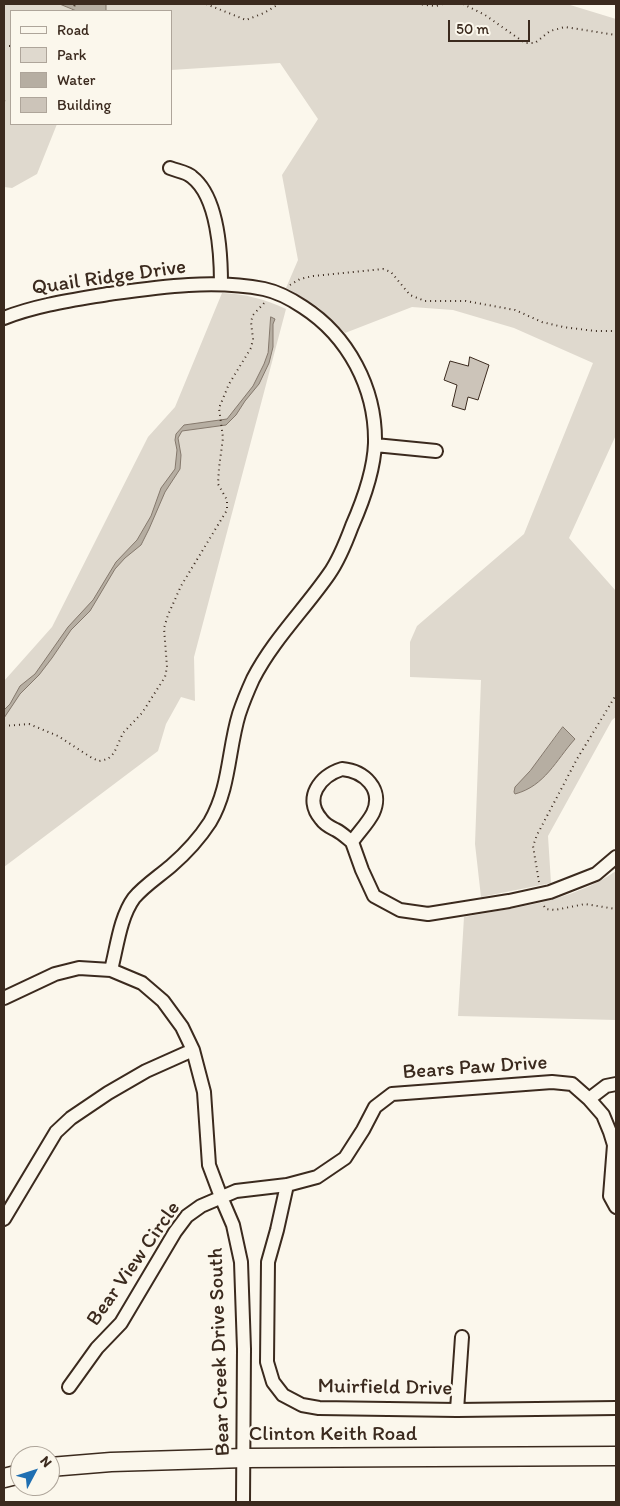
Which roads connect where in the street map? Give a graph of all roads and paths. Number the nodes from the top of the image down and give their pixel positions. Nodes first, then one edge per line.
1 (206, 4) edge
2 (279, 4) edge
3 (416, 4) edge
4 (444, 4) edge
5 (463, 4) edge
6 (616, 36) edge
7 (4, 101) edge
8 (8, 104) dead end
9 (170, 168) dead end
10 (221, 284) junction
11 (279, 294) junction
12 (4, 318) edge
13 (616, 331) edge
14 (375, 445) junction
15 (436, 451) dead end
16 (616, 695) edge
17 (4, 726) edge
18 (352, 842) junction
19 (616, 857) edge
20 (541, 894) junction
21 (616, 909) edge
22 (111, 970) junction
23 (4, 998) edge
24 (193, 1050) junction
25 (616, 1084) edge
26 (589, 1099) junction
27 (615, 1145) edge
28 (287, 1184) junction
29 (220, 1197) junction
30 (616, 1207) edge
31 (4, 1219) edge
32 (462, 1337) dead end
33 (69, 1387) dead end
34 (616, 1408) edge
35 (457, 1410) junction
36 (616, 1456) edge
37 (245, 1458) junction
38 (60, 1466) edge
39 (243, 1502) edge

1 - 2 path
3 - 4 path
5 - 6 path
7 - 8 path
9 - 10 street
10 - 11 street, Quail Ridge Drive
10 - 12 street, Quail Ridge Drive
11 - 13 path
11 - 14 street, Quail Ridge Drive
11 - 17 path
14 - 15 street
14 - 22 street, Quail Ridge Drive
16 - 20 path
18 - 18 street
18 - 20 street
19 - 20 street
20 - 21 path
22 - 23 street, Bear Creek Drive South
22 - 24 street, Bear Creek Drive South
24 - 29 street, Bear Creek Drive South
24 - 31 street
25 - 26 street
26 - 27 street
26 - 28 street, Bears Paw Drive
27 - 30 street
28 - 29 street, Bears Paw Drive
28 - 35 street, Muirfield Drive
29 - 33 street, Bear View Circle
29 - 37 street, Bear Creek Drive South
32 - 35 street
34 - 35 street, Muirfield Drive
36 - 37 main road, Clinton Keith Road
37 - 38 main road, Clinton Keith Road
37 - 39 street, Bear Creek Drive South

